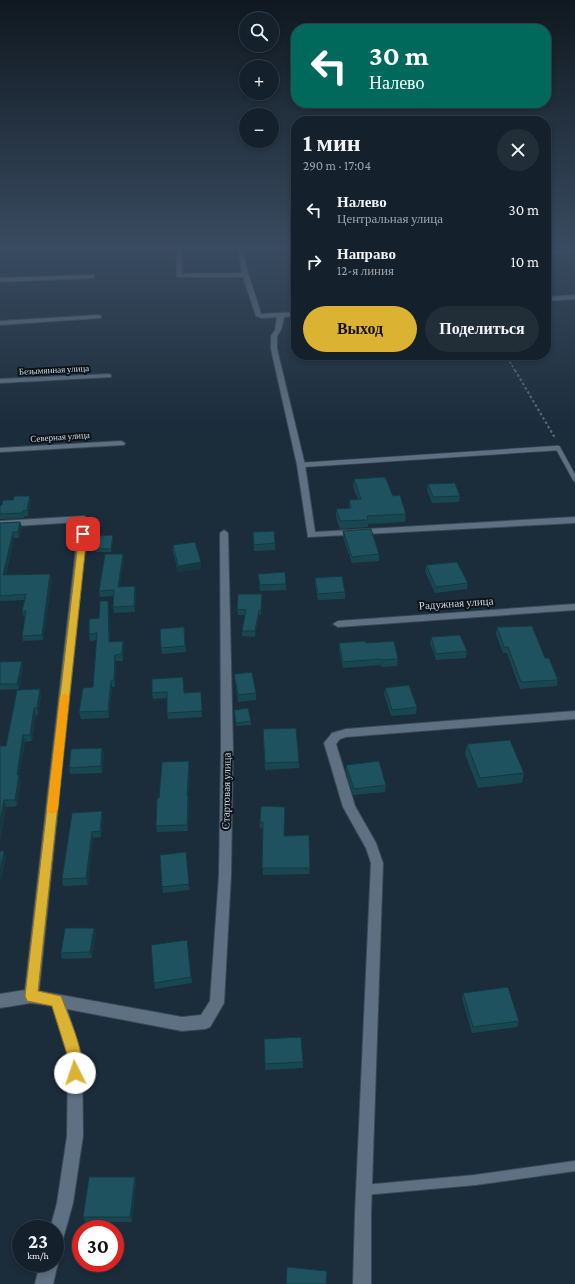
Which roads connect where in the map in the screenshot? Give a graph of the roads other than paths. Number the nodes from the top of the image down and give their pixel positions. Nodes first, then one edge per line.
1 (255, 307) edge
2 (291, 314) edge
3 (281, 315) junction
4 (99, 317) dead end
5 (0, 323) edge
6 (109, 376) dead end
7 (0, 382) edge
8 (121, 443) dead end
9 (0, 450) edge
10 (300, 465) junction
11 (575, 479) edge
12 (575, 520) edge
13 (0, 524) edge
14 (224, 533) dead end
15 (575, 607) edge
16 (338, 624) dead end
17 (575, 715) edge
18 (31, 996) junction
19 (0, 1000) edge
20 (57, 1001) junction
21 (575, 1166) edge
22 (364, 1190) junction
23 (60, 1220) edge
24 (47, 1272) edge
25 (44, 1284) edge
26 (362, 1284) edge

1 - 3 street
2 - 3 street
3 - 10 street
4 - 5 street
6 - 7 street, Безымянная улица
8 - 9 street, Северная улица
10 - 11 lane
10 - 12 street
13 - 18 street
14 - 20 street, Стартовая улица
15 - 16 street, Радужная улица
17 - 22 street
18 - 19 street
18 - 20 street
20 - 23 street
21 - 22 lane
22 - 26 street
24 - 25 street

